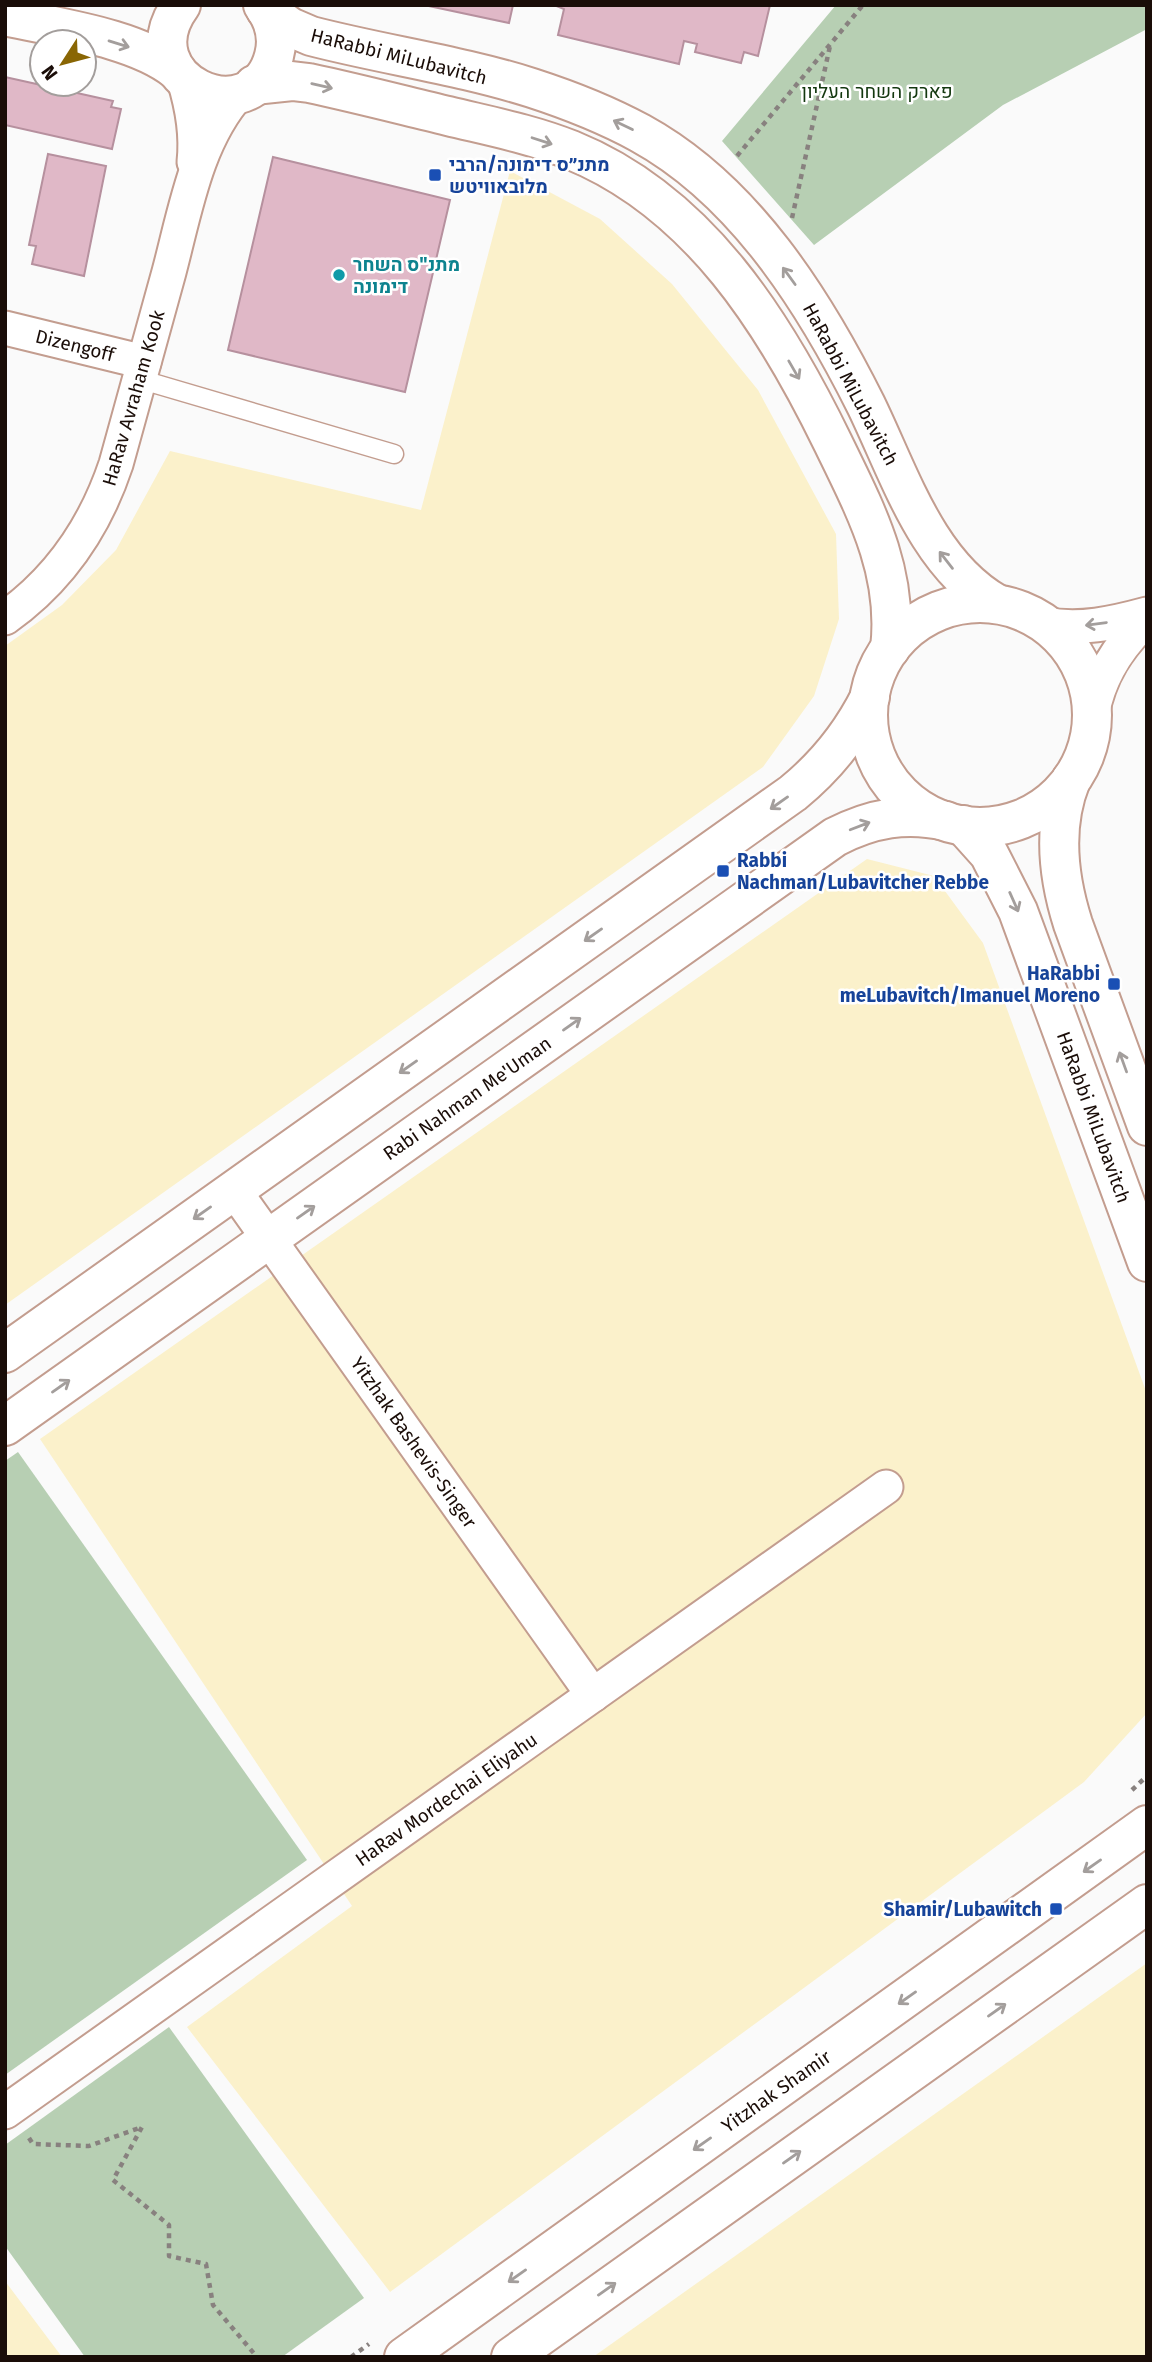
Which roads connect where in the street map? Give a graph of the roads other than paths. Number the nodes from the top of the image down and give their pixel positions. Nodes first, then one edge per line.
1 (181, 5) edge
2 (264, 7) edge
3 (5, 16) edge
4 (180, 75) junction
5 (246, 89) junction
6 (192, 186) junction
7 (5, 328) edge
8 (142, 371) junction
9 (394, 454) dead end
10 (997, 604) junction
11 (1147, 617) edge
12 (5, 618) edge
13 (1045, 624) junction
14 (890, 649) junction
15 (870, 697) junction
16 (1092, 715) junction
17 (1072, 780) junction
18 (955, 823) junction
19 (1147, 1126) edge
20 (234, 1190) junction
21 (269, 1239) junction
22 (1147, 1262) edge
23 (5, 1353) edge
24 (5, 1426) edge
25 (886, 1487) dead end
26 (593, 1695) junction
27 (1147, 1825) edge
28 (1147, 1903) edge
29 (10, 2108) edge
30 (404, 2357) edge
31 (511, 2357) edge

1 - 4 main road
2 - 5 main road
10 -> 2 main road, HaRabbi MiLubavitch
3 -> 4 main road
4 - 5 main road
4 - 6 street, HaRav Avraham Kook
5 - 6 street, HaRav Avraham Kook
5 -> 14 main road
6 - 8 street, HaRav Avraham Kook
7 - 8 street, Dizengoff
8 - 9 lane
8 - 12 street, HaRav Avraham Kook
10 - 13 main road
10 - 14 main road
11 -> 13 street
11 - 16 street
13 - 16 main road
14 - 15 main road
15 - 18 main road
15 -> 20 main road
16 - 17 main road
17 - 18 main road
19 -> 17 main road
21 -> 18 main road, Rabi Nahman Me'Uman
18 -> 22 main road, HaRabbi MiLubavitch
20 - 21 street, Yitzhak Bashevis-Singer
20 -> 23 main road
24 -> 21 main road, Rabi Nahman Me'Uman
21 - 26 street, Yitzhak Bashevis-Singer
25 - 26 street, HaRav Mordechai Eliyahu
26 - 29 street, HaRav Mordechai Eliyahu
27 -> 30 main road, Yitzhak Shamir
31 -> 28 main road

